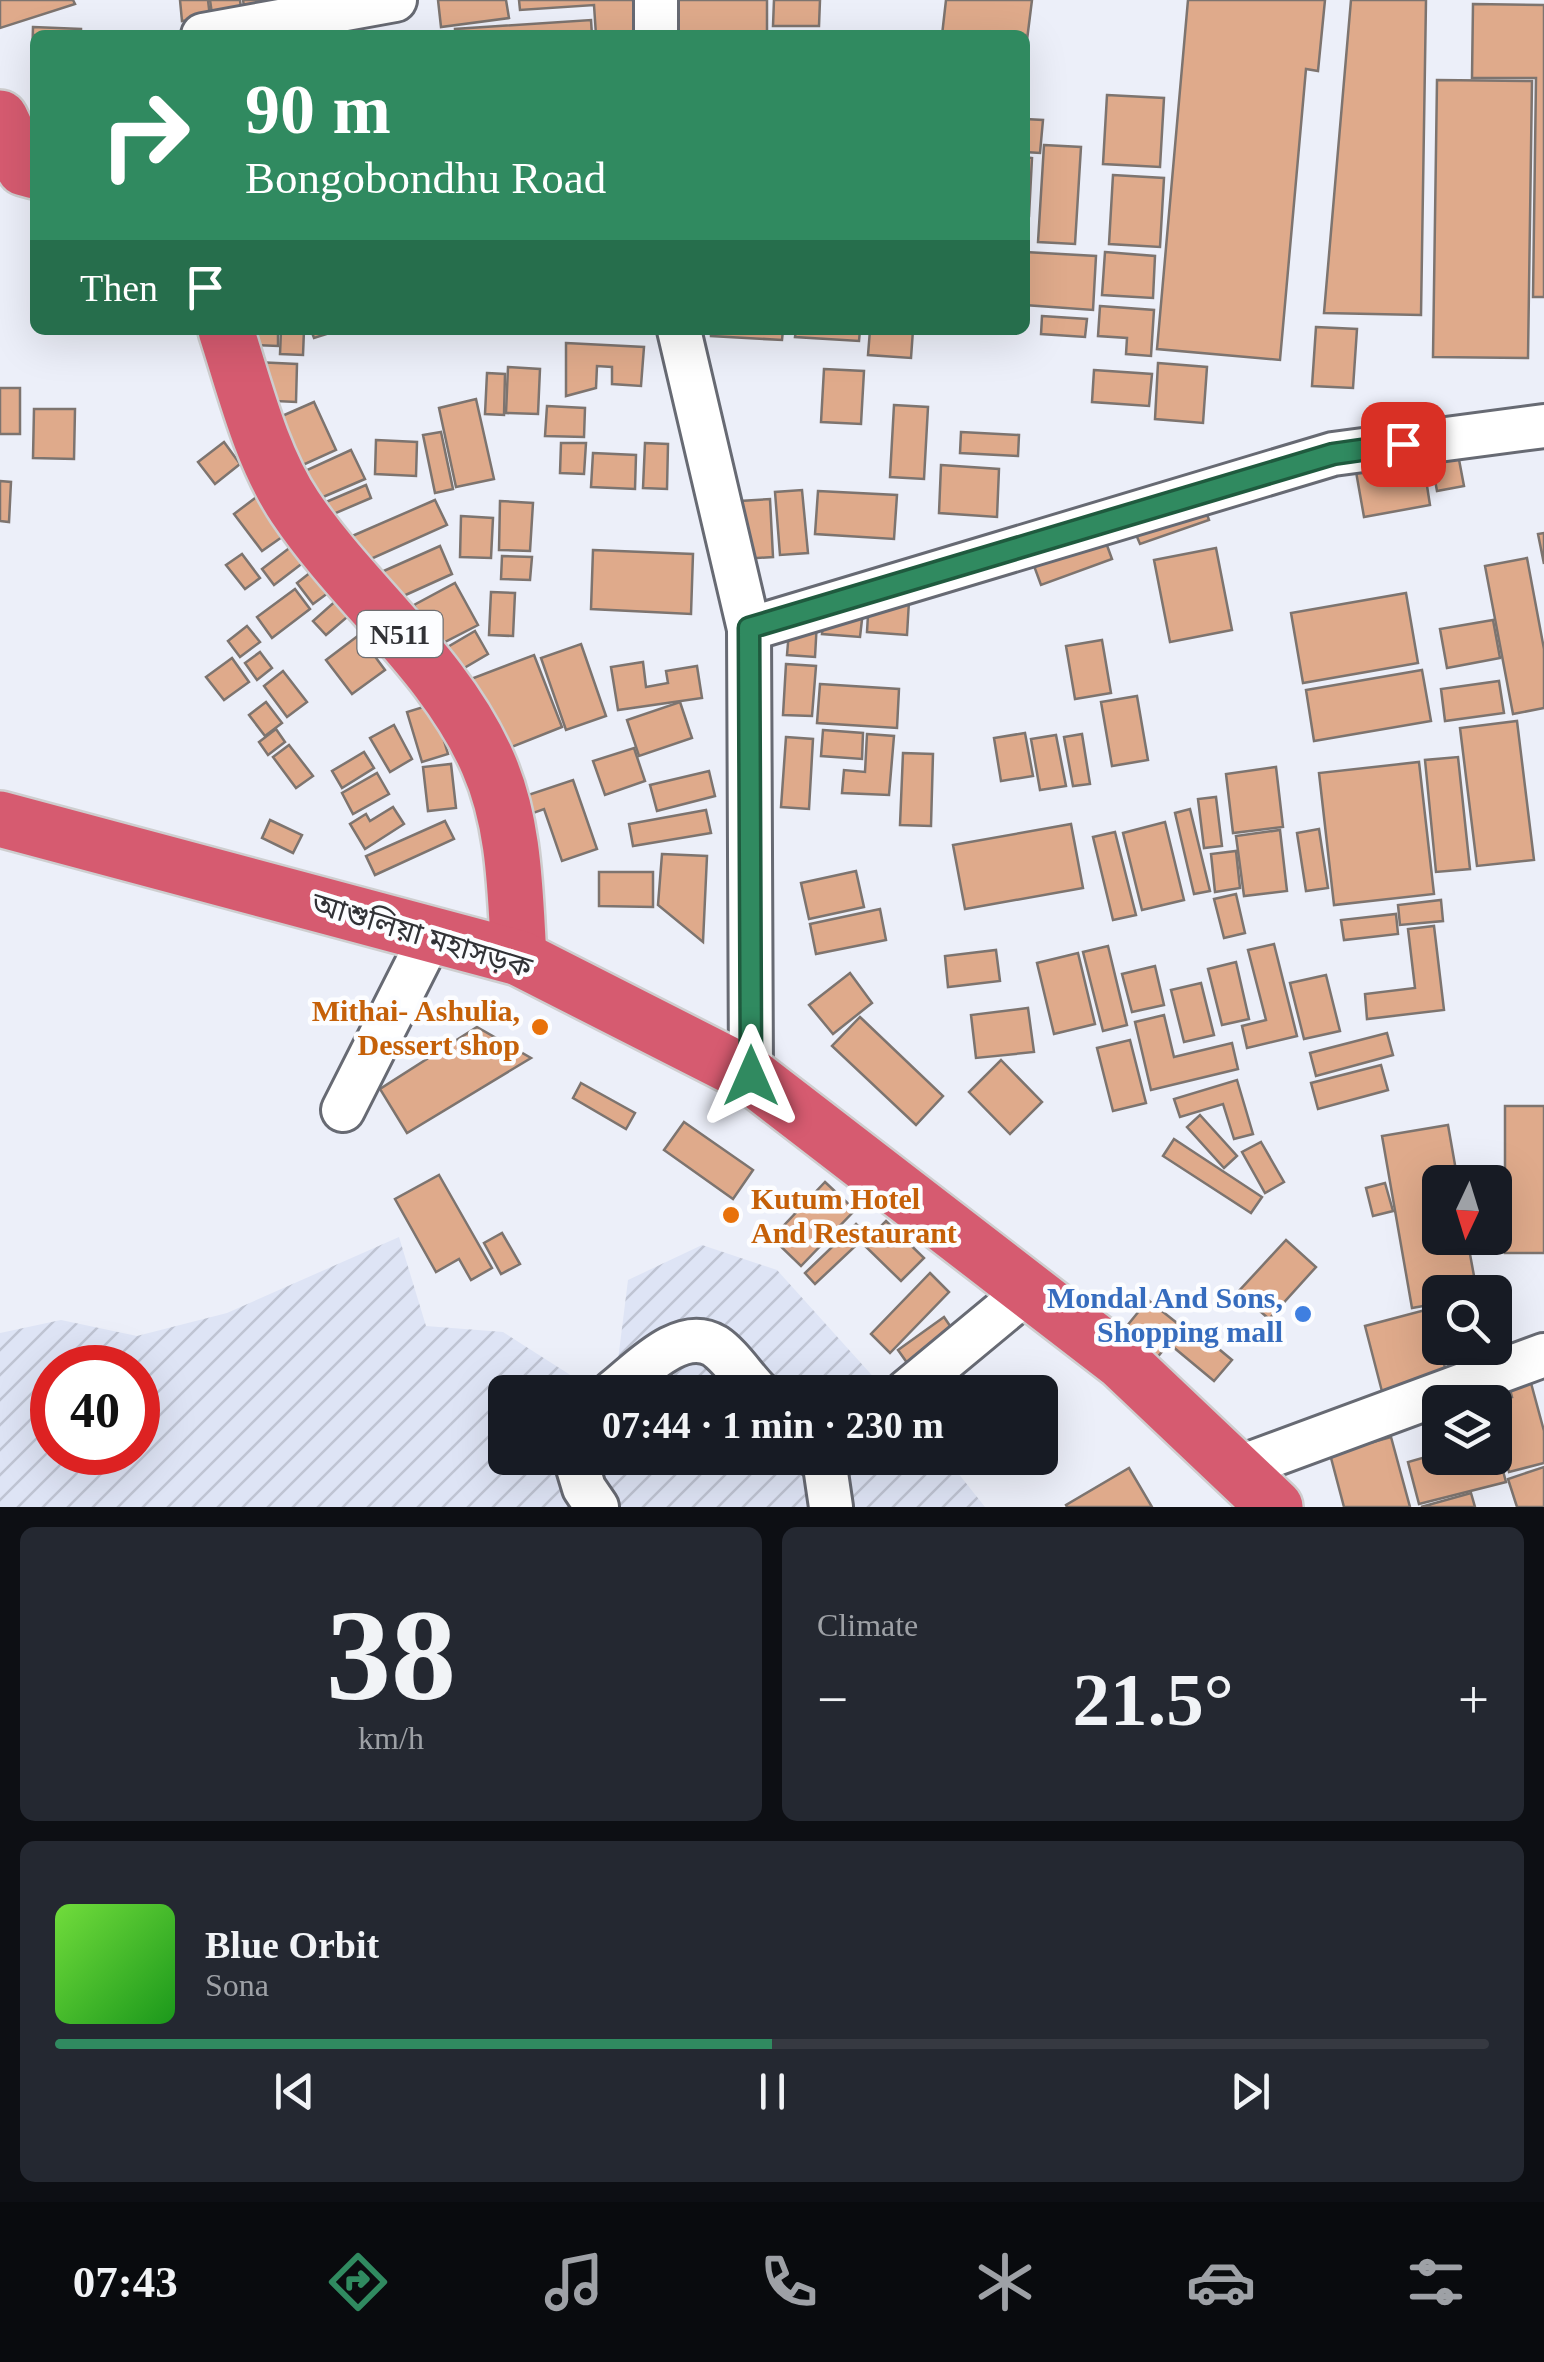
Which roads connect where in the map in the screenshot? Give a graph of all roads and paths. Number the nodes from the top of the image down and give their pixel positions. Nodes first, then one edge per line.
1 (395, 0) edge
2 (656, 0) edge
3 (230, 30) edge
4 (656, 30) edge
5 (0, 118) edge
6 (30, 169) edge
7 (228, 335) edge
8 (681, 335) edge
9 (1544, 426) edge
10 (749, 628) junction
11 (0, 819) edge
12 (432, 934) junction
13 (519, 958) junction
14 (751, 1076) junction
15 (343, 1110) dead end
16 (1029, 1290) junction
17 (1544, 1356) edge
18 (636, 1375) edge
19 (742, 1375) edge
20 (926, 1375) edge
21 (1235, 1469) junction
22 (580, 1475) edge
23 (597, 1507) edge
24 (1275, 1507) edge

1 - 3 street
2 - 4 street
5 - 6 highway
7 - 13 highway, N511
8 - 10 street
9 - 10 street
10 - 14 street
11 - 12 highway, আশুলিয়া মহাসড়ক
12 - 13 highway, আশুলিয়া মহাসড়ক
12 - 15 street
13 - 14 highway, আশুলিয়া মহাসড়ক
14 - 16 highway, আশুলিয়া মহাসড়ক
16 - 20 street
16 - 21 highway, আশুলিয়া মহাসড়ক
17 - 21 street
18 - 19 street
21 - 24 highway, আশুলিয়া মহাসড়ক
22 - 23 street

